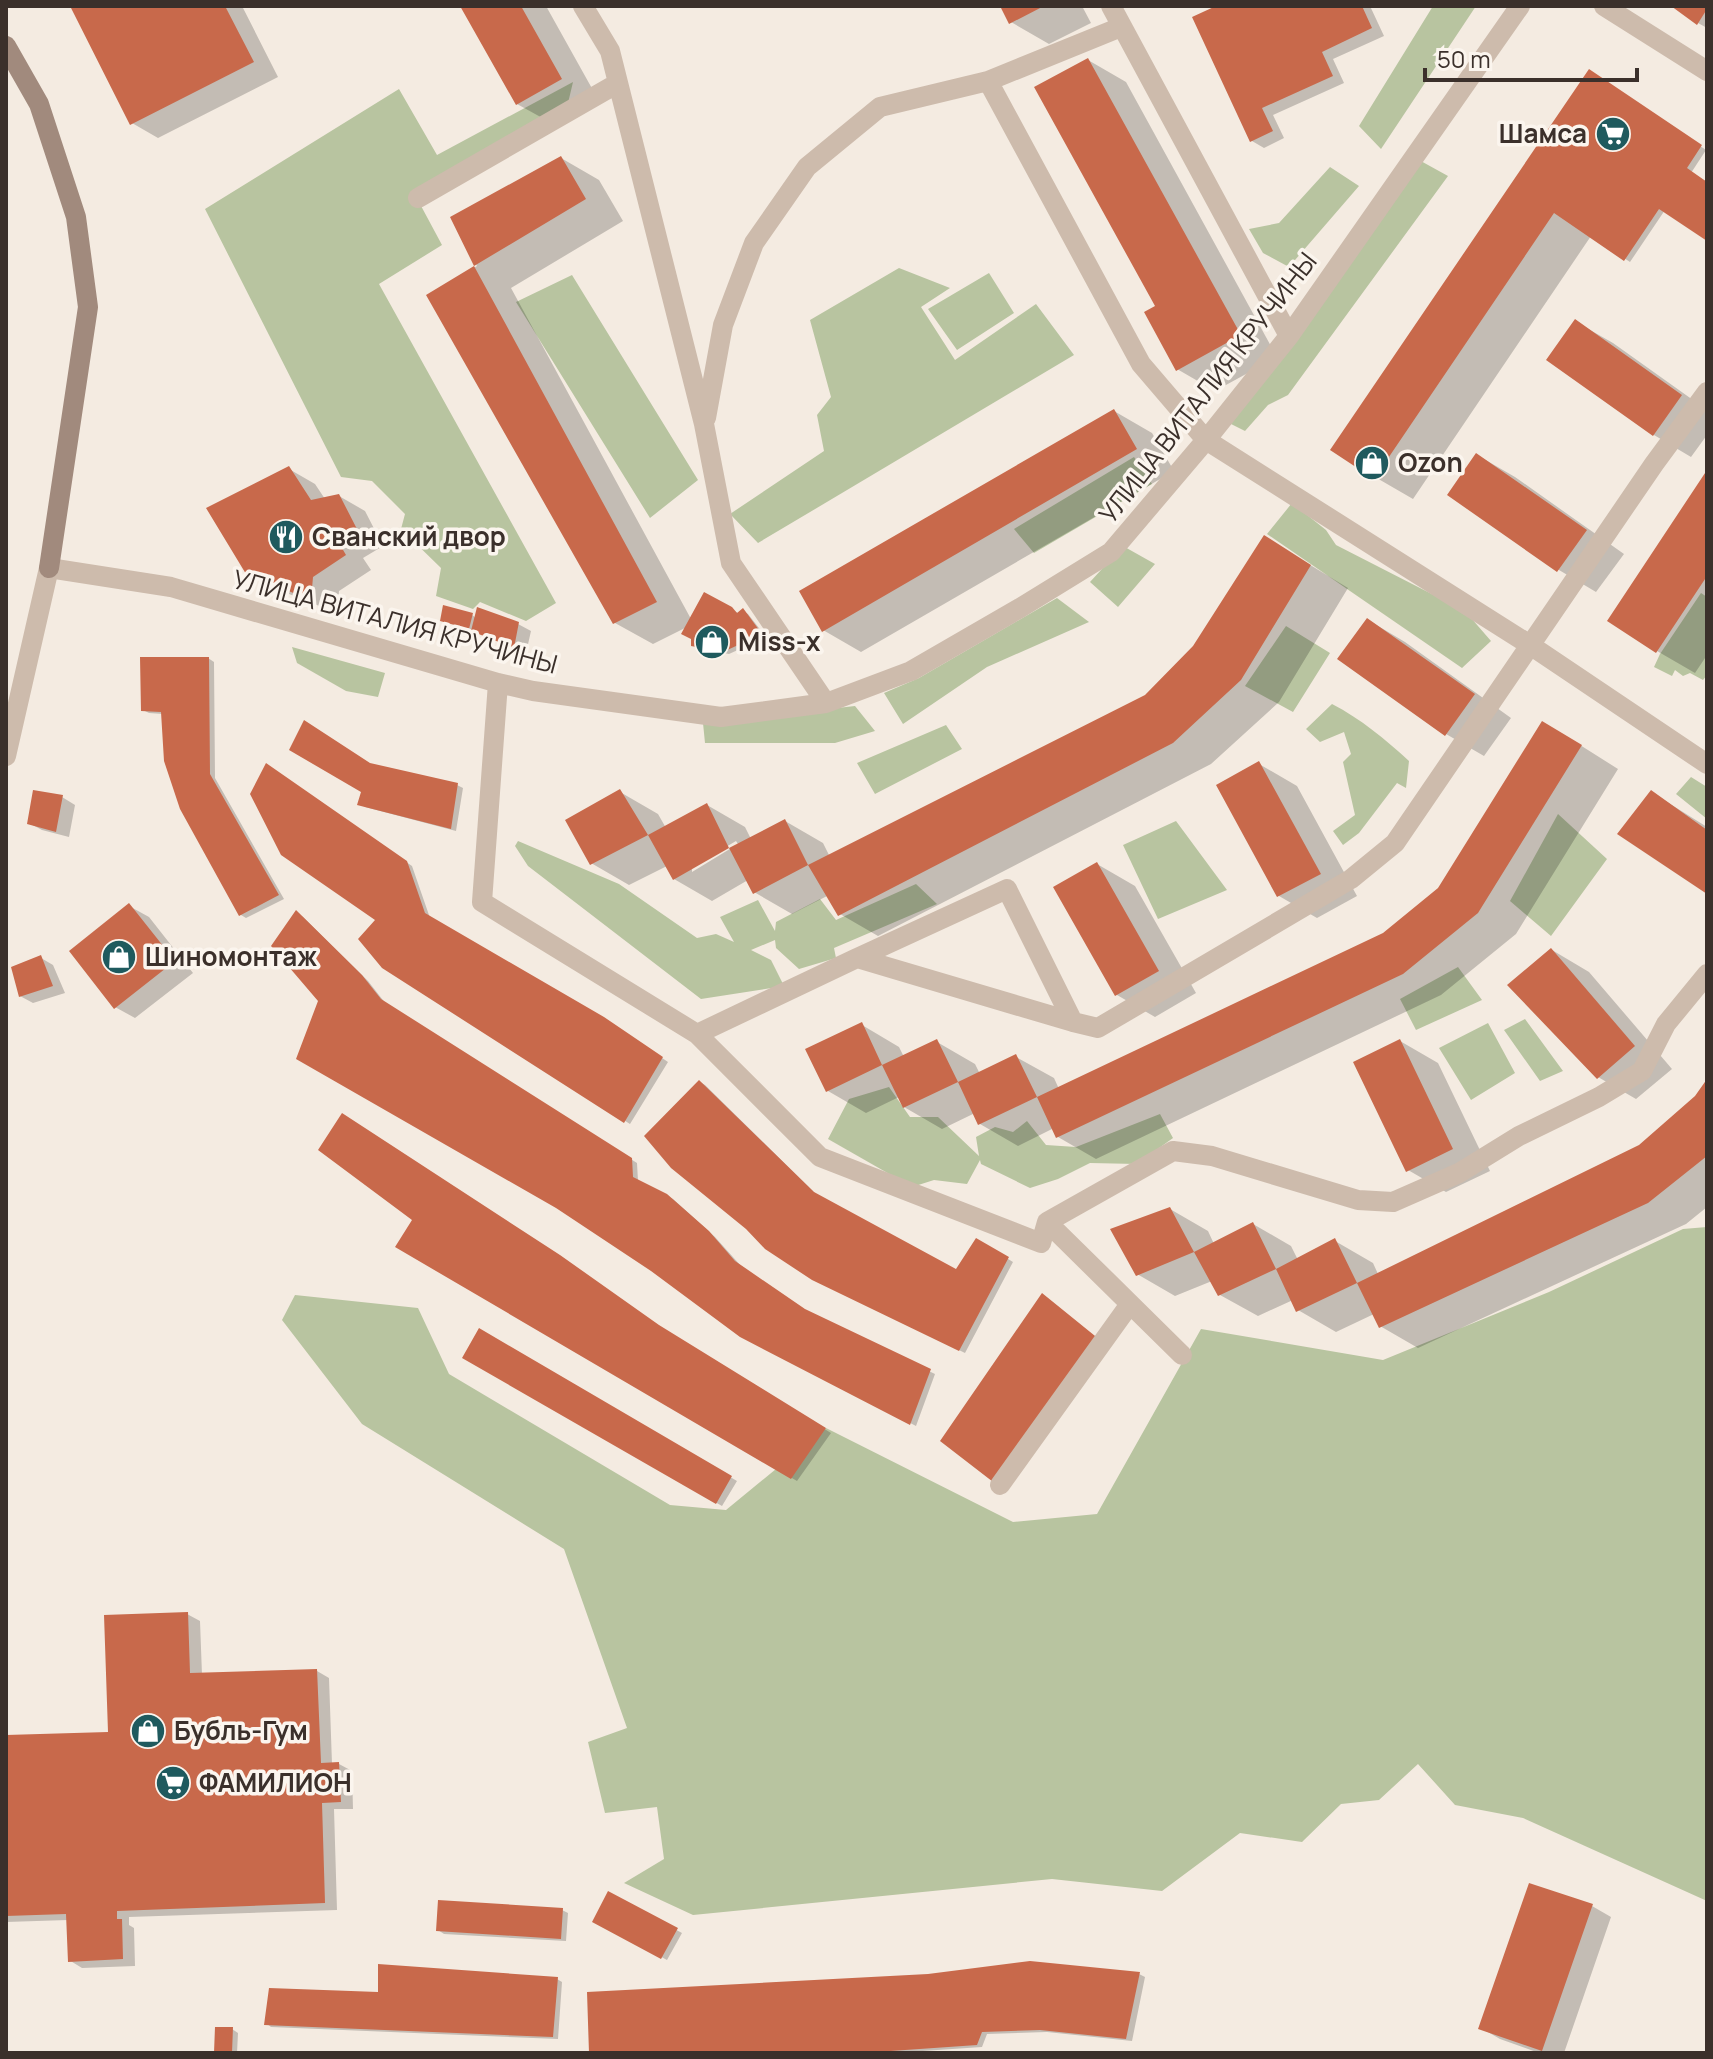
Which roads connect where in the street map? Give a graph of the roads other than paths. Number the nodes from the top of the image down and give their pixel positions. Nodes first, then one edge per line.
1 (583, 6) edge
2 (1111, 6) edge
3 (1520, 6) edge
4 (1604, 6) edge
5 (1121, 27) junction
6 (6, 46) edge
7 (1705, 66) edge
8 (988, 81) junction
9 (618, 83) junction
10 (418, 198) dead end
11 (1289, 336) junction
12 (1707, 392) edge
13 (704, 424) junction
14 (1206, 440) junction
15 (49, 568) junction
16 (1530, 645) junction
17 (498, 683) junction
18 (826, 703) junction
19 (6, 756) edge
20 (1707, 764) edge
21 (857, 958) junction
22 (1707, 974) edge
23 (1073, 1022) junction
24 (697, 1034) junction
25 (1047, 1222) junction
26 (1130, 1304) junction
27 (1182, 1355) dead end
28 (1000, 1485) dead end

1 - 9 street
2 - 5 street
3 - 11 street, УЛИЦА ВИТАЛИЯ КРУЧИНЫ
4 - 7 street
5 - 8 street
5 - 11 street
6 - 15 main road
8 - 13 street
8 - 14 street
9 - 10 street
9 - 13 street
11 - 14 street, УЛИЦА ВИТАЛИЯ КРУЧИНЫ
12 - 16 street
13 - 18 street
14 - 16 street
14 - 18 street, УЛИЦА ВИТАЛИЯ КРУЧИНЫ
15 - 17 street, УЛИЦА ВИТАЛИЯ КРУЧИНЫ
15 - 19 street
16 - 20 street
16 - 23 street
17 - 18 street, УЛИЦА ВИТАЛИЯ КРУЧИНЫ
17 - 24 street
21 - 23 street
21 - 23 street
21 - 24 street
22 - 25 street
24 - 25 street
25 - 26 street
26 - 27 street
26 - 28 street

